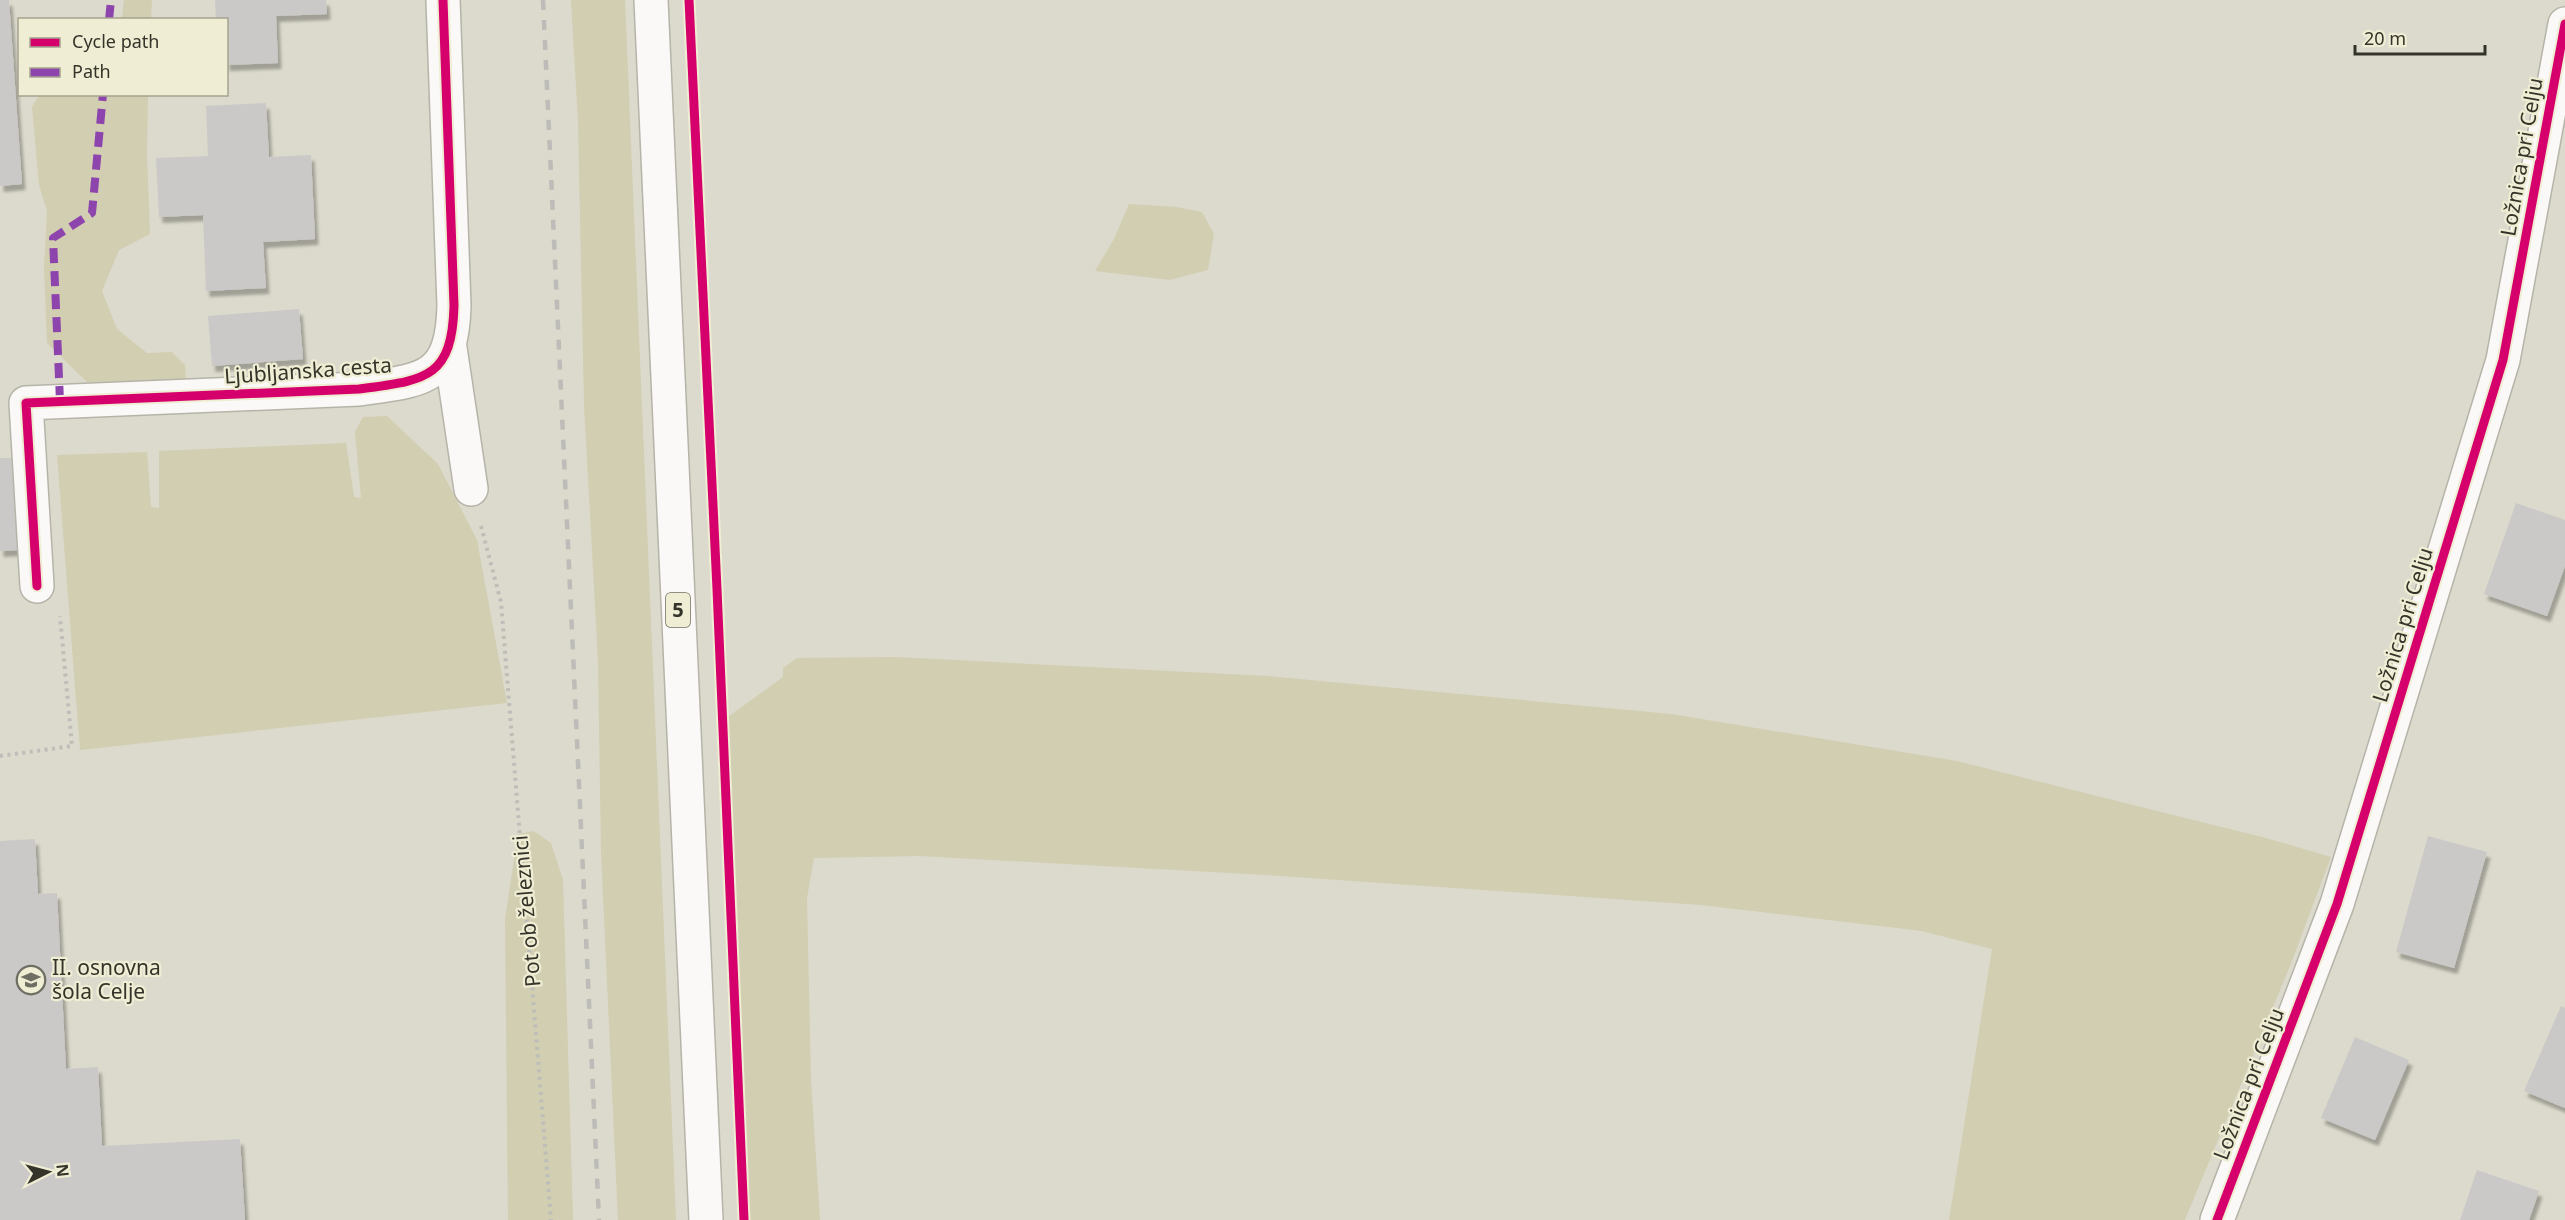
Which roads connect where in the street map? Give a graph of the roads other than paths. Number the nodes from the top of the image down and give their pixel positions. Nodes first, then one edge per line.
1 (443, 0) edge
2 (651, 0) edge
3 (2565, 24) edge
4 (450, 348) junction
5 (471, 489) road end
6 (37, 586) road end
7 (706, 1220) edge
8 (2217, 1220) edge

1 - 4 street
2 - 7 street, 5
3 - 8 street, Ložnica pri Celju
4 - 5 street
4 - 6 street, Ljubljanska cesta

